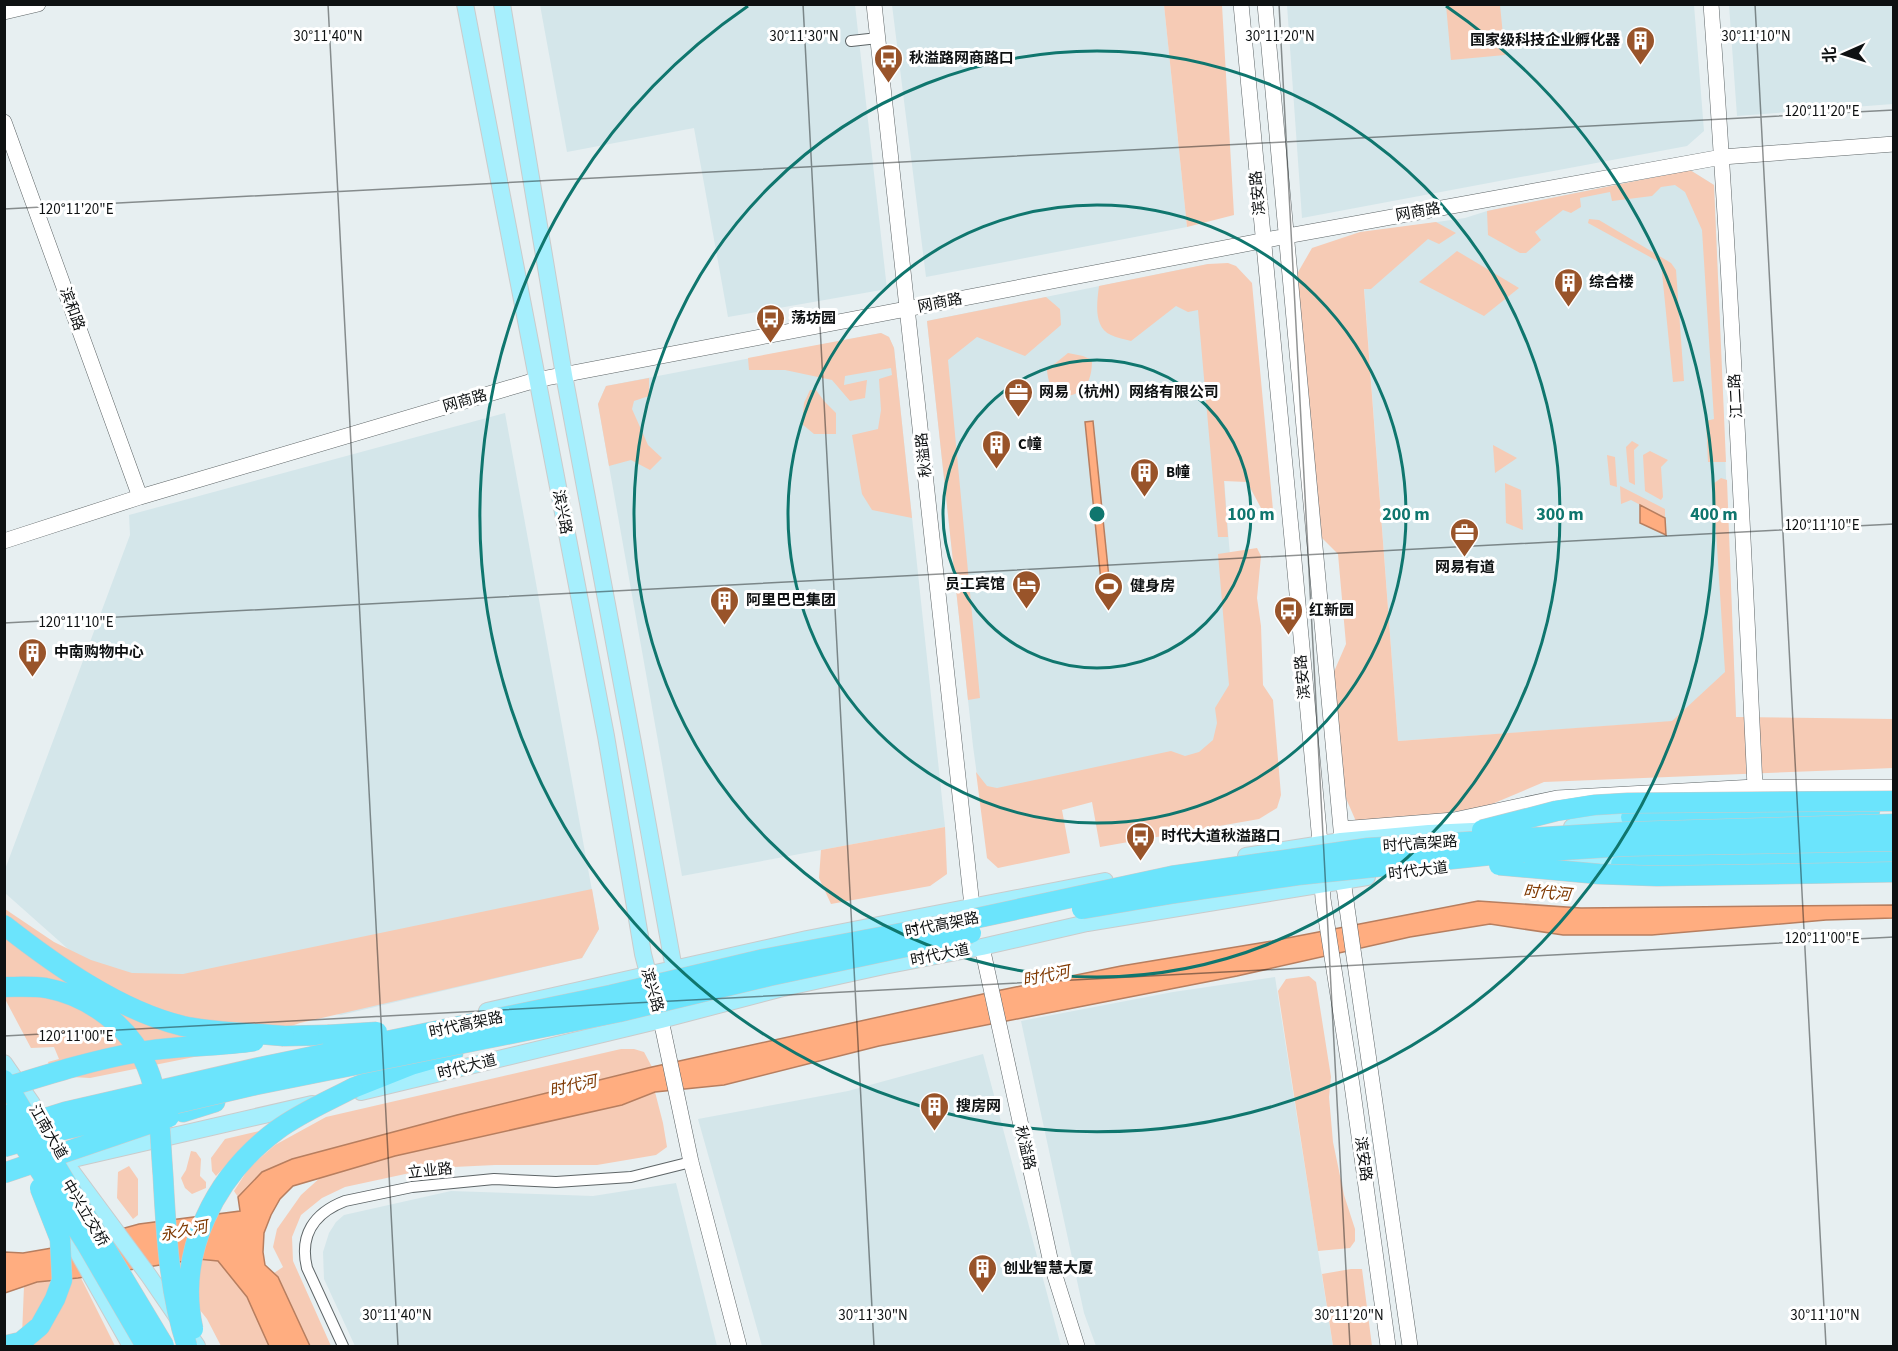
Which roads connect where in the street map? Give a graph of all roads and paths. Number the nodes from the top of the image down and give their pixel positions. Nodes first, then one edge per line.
1 (38, 4) edge
2 (465, 4) edge
3 (502, 4) edge
4 (874, 4) edge
5 (1240, 4) edge
6 (1265, 4) edge
7 (1711, 4) edge
8 (4, 12) edge
9 (878, 38) junction
10 (851, 41) dead end
11 (4, 122) edge
12 (1893, 144) edge
13 (1722, 157) junction
14 (1287, 236) junction
15 (1262, 241) junction
16 (908, 309) junction
17 (564, 375) junction
18 (536, 380) junction
19 (140, 497) junction
20 (4, 541) edge
21 (1755, 787) junction
22 (1893, 787) edge
23 (1893, 801) edge
24 (1893, 810) edge
25 (1469, 817) junction
26 (1893, 817) edge
27 (1631, 818) joint
28 (1893, 824) edge
29 (1572, 827) junction
30 (1533, 828) junction
31 (1341, 835) junction
32 (1893, 840) edge
33 (1320, 844) junction
34 (1893, 850) edge
35 (1413, 854) junction
36 (1569, 856) junction
37 (1893, 857) edge
38 (1621, 864) joint
39 (1893, 872) edge
40 (1343, 880) junction
41 (1322, 884) junction
42 (972, 906) junction
43 (4, 925) edge
44 (982, 947) junction
45 (674, 969) junction
46 (648, 975) junction
47 (4, 987) edge
48 (661, 1020) junction
49 (481, 1022) junction
50 (542, 1028) junction
51 (284, 1036) junction
52 (4, 1063) edge
53 (4, 1080) edge
54 (286, 1080) junction
55 (4, 1088) edge
56 (4, 1114) edge
57 (37, 1115) junction
58 (4, 1124) edge
59 (4, 1131) edge
60 (4, 1147) edge
61 (27, 1151) junction
62 (64, 1161) junction
63 (691, 1162) junction
64 (36, 1170) junction
65 (4, 1173) edge
66 (4, 1180) edge
67 (4, 1346) edge
68 (131, 1347) edge
69 (146, 1347) edge
70 (164, 1347) edge
71 (187, 1347) edge
72 (197, 1347) edge
73 (343, 1347) edge
74 (739, 1347) edge
75 (1077, 1347) edge
76 (1388, 1347) edge
77 (1410, 1347) edge

1 - 8 street
2 - 18 main road, 滨兴路
3 - 17 main road, 滨兴路
4 - 9 street, 秋溢路
5 - 15 street, 滨安路
6 - 14 street, 滨安路
7 - 13 street, 江二路
9 - 10 street
9 - 16 street, 秋溢路
11 - 19 street, 滨和路
12 - 13 street, 网商路
13 - 14 street, 网商路
13 - 21 street, 江二路
14 - 15 street, 网商路
14 - 31 street, 滨安路
15 - 16 street, 网商路
15 - 33 street, 滨安路
16 - 17 street, 网商路
16 - 42 street, 秋溢路
17 - 18 street, 网商路
17 - 45 main road, 滨兴路
18 - 19 street, 网商路
18 - 46 main road, 滨兴路
19 - 20 street, 网商路
21 - 22 street
21 - 25 street
23 - 35 highway, bridge
24 - 27 highway
25 - 30 street
25 - 31 street
26 - 29 main road
27 - 29 main road
28 - 35 highway, 时代高架路, bridge
29 - 30 main road
30 - 31 main road
31 - 33 main road
31 - 40 street, 滨安路
32 - 35 highway, 时代高架路, bridge
33 - 41 street, 滨安路
33 - 42 main road
34 - 36 main road, 时代大道
35 - 39 highway, bridge
35 - 49 highway, 时代高架路, bridge
35 - 50 highway, 时代高架路, bridge
36 - 38 main road
36 - 40 main road, 时代大道
37 - 38 highway
40 - 41 main road, 时代大道
40 - 77 street, 滨安路
41 - 44 main road, 时代大道
41 - 76 street, 滨安路
42 - 45 main road
43 - 51 highway, bridge
44 - 48 main road, 时代大道
44 - 75 street, 秋溢路
45 - 46 main road
45 - 48 main road, 滨兴路
46 - 48 main road, 滨兴路
46 - 57 main road
47 - 71 highway, bridge
48 - 62 main road, 时代大道
48 - 63 street, 滨兴路
49 - 51 highway, bridge
49 - 59 highway, 时代高架路, bridge
50 - 54 highway, 时代高架路, bridge
50 - 72 highway, bridge
51 - 55 highway, bridge
52 - 57 main road, 江南大道
53 - 70 highway, 中兴立交桥, bridge
54 - 60 highway, 时代高架路, bridge
54 - 65 highway, bridge
56 - 61 highway, 中兴立交桥, bridge
57 - 58 main road
57 - 62 main road, 江南大道
58 - 64 main road, 江南大道
61 - 67 highway, bridge
61 - 69 highway, 中兴立交桥, bridge
62 - 64 main road, 时代大道
62 - 72 main road, 江南大道
63 - 73 street, 立业路
63 - 74 street, 滨兴路
64 - 66 main road, 时代大道
64 - 68 main road, 江南大道

